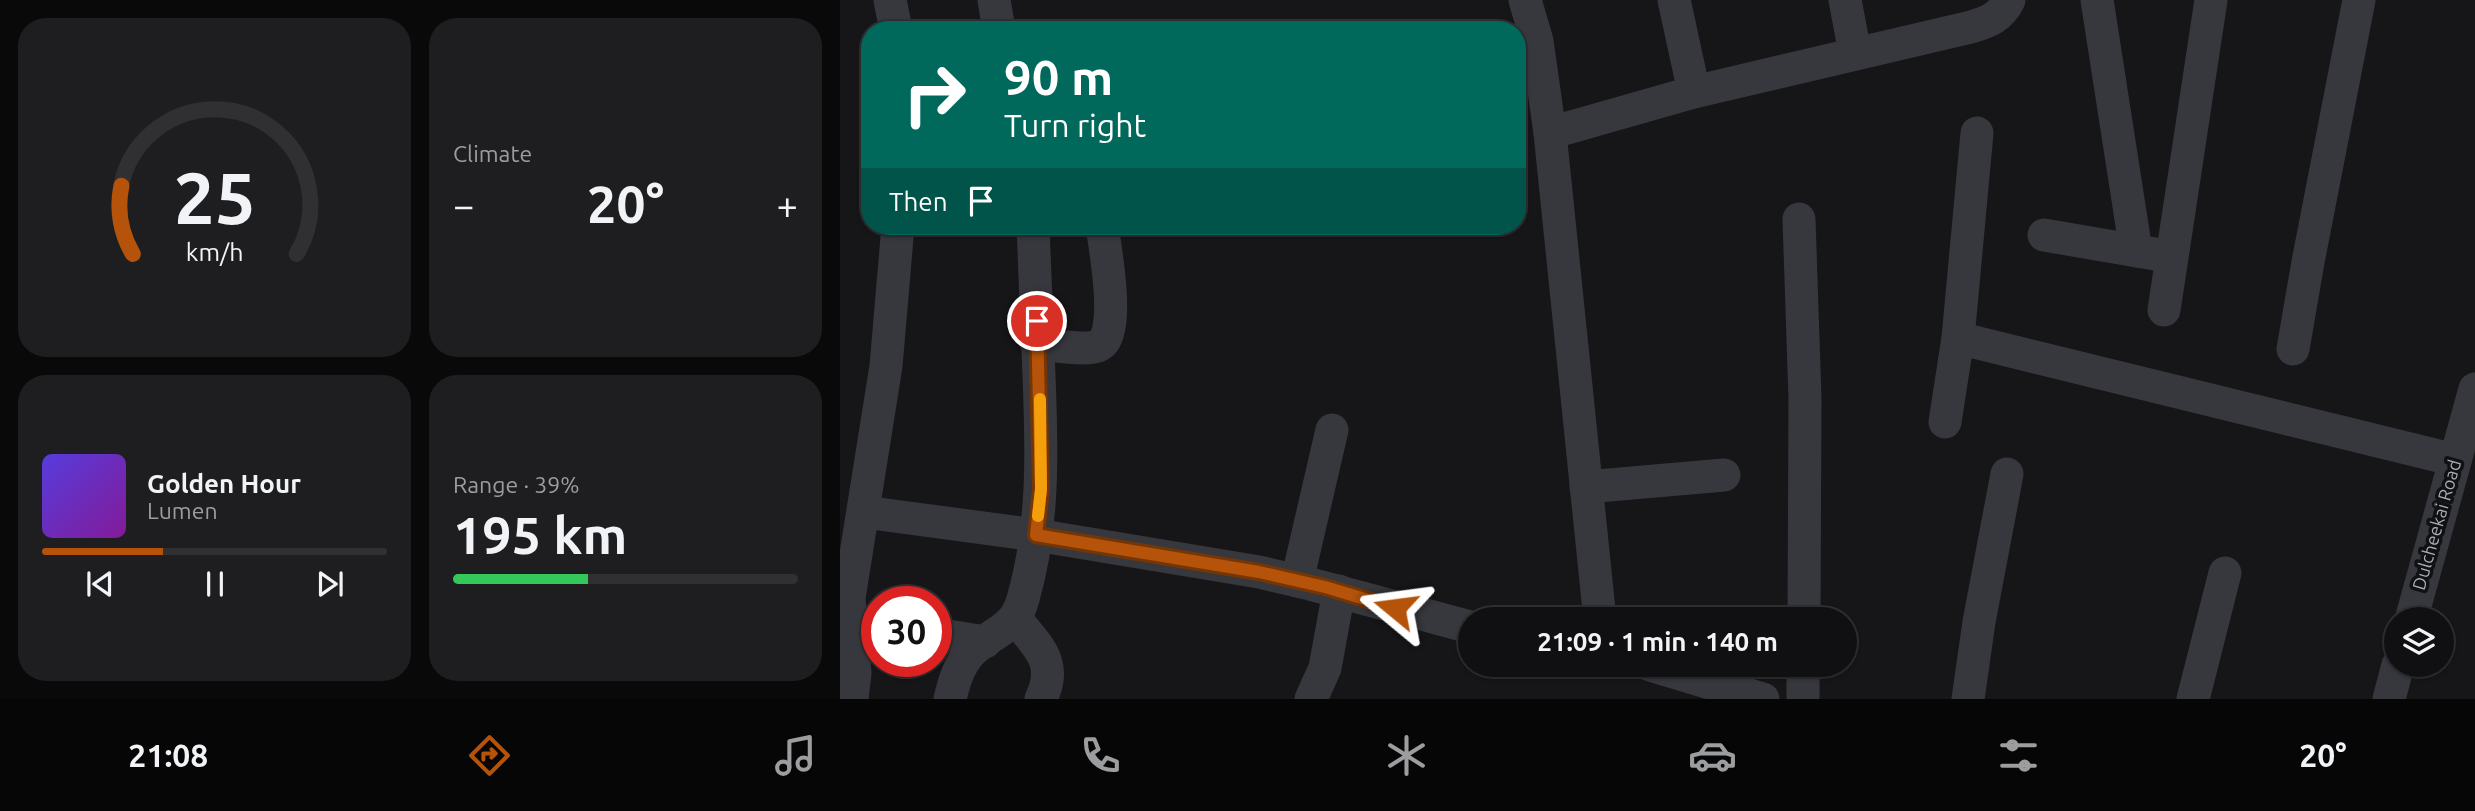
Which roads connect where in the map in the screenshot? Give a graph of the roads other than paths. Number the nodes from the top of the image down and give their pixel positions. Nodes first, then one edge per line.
1 (890, 0) edge
2 (994, 0) edge
3 (1525, 0) edge
4 (1674, 0) edge
5 (1844, 0) edge
6 (2009, 0) edge
7 (2097, 0) edge
8 (2211, 0) edge
9 (2359, 0) edge
10 (894, 21) edge
11 (998, 21) edge
12 (1855, 53) junction
13 (1694, 92) junction
14 (1977, 133) dead end
15 (1550, 134) junction
16 (1799, 219) dead end
17 (897, 235) edge
18 (1033, 235) edge
19 (1103, 235) edge
20 (2045, 235) dead end
21 (2136, 250) junction
22 (2171, 257) junction
23 (2164, 310) dead end
24 (1958, 338) junction
25 (1037, 344) junction
26 (2293, 349) dead end
27 (2475, 389) edge
28 (1945, 422) dead end
29 (1332, 430) dead end
30 (2455, 460) junction
31 (2007, 474) dead end
32 (1724, 475) dead end
33 (1586, 487) junction
34 (864, 512) junction
35 (1036, 535) junction
36 (2225, 573) dead end
37 (1297, 580) junction
38 (1339, 591) junction
39 (1599, 607) edge
40 (1804, 607) edge
41 (2415, 607) edge
42 (1015, 618) junction
43 (861, 619) edge
44 (1458, 624) edge
45 (861, 636) edge
46 (952, 637) edge
47 (985, 642) junction
48 (1690, 677) edge
49 (1803, 677) edge
50 (2395, 677) edge
51 (852, 699) edge
52 (950, 699) edge
53 (1041, 699) edge
54 (1311, 699) edge
55 (1763, 699) edge
56 (1803, 699) edge
57 (1968, 699) edge
58 (2193, 699) edge
59 (2389, 699) edge

1 - 10 street
2 - 11 street
3 - 15 street
4 - 13 street
5 - 12 street
6 - 12 street
7 - 21 street
8 - 22 street
9 - 26 street
12 - 13 street
13 - 15 street
14 - 24 street
15 - 33 street
16 - 40 street
17 - 34 street
18 - 25 street
19 - 25 street
20 - 21 street
21 - 22 street
22 - 23 street
24 - 28 street
24 - 30 street
25 - 35 street
27 - 30 street, Dulcheekai Road
29 - 37 street
30 - 41 street, Dulcheekai Road
31 - 57 street
32 - 33 street
33 - 39 street
34 - 35 street
34 - 43 street
35 - 37 street
35 - 42 street
36 - 58 street
37 - 38 street
38 - 44 street
38 - 54 street
42 - 47 street
42 - 53 street
45 - 51 street
46 - 47 street
47 - 52 street
48 - 55 street
49 - 56 street
50 - 59 street

